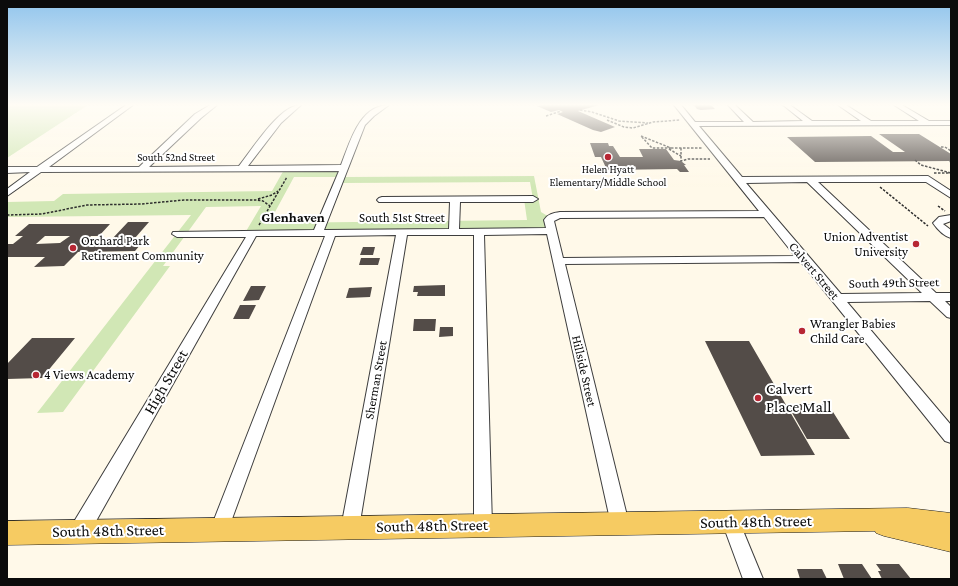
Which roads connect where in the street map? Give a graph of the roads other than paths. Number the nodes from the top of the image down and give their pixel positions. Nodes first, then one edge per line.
1 (92, 132) edge
2 (180, 132) edge
3 (269, 132) edge
4 (359, 132) edge
5 (700, 132) edge
6 (242, 168) junction
7 (344, 168) junction
8 (141, 169) junction
9 (7, 170) edge
10 (39, 170) junction
11 (740, 180) junction
12 (810, 180) junction
13 (7, 193) edge
14 (951, 195) edge
15 (533, 199) dead end
16 (382, 200) dead end
17 (455, 200) junction
18 (767, 214) junction
19 (951, 218) edge
20 (255, 231) junction
21 (551, 231) junction
22 (402, 232) junction
23 (454, 232) junction
24 (479, 232) junction
25 (325, 233) junction
26 (177, 234) dead end
27 (951, 235) edge
28 (804, 259) junction
29 (558, 261) junction
30 (933, 297) junction
31 (951, 297) edge
32 (837, 298) junction
33 (951, 314) edge
34 (951, 436) edge
35 (857, 520) junction
36 (731, 522) junction
37 (620, 524) junction
38 (951, 524) edge
39 (483, 526) junction
40 (350, 528) junction
41 (219, 530) junction
42 (79, 532) junction
43 (7, 533) edge
44 (951, 540) edge
45 (753, 579) edge

1 - 10 street
2 - 8 street
3 - 6 street
4 - 7 street
5 - 11 street, Calvert Street
6 - 7 street, South 52nd Street
6 - 8 street, South 52nd Street
7 - 25 street
8 - 10 street, South 52nd Street
9 - 10 street, South 52nd Street
10 - 13 street
11 - 12 street
11 - 18 street, Calvert Street
12 - 14 street
12 - 30 street
15 - 17 street
16 - 17 street
17 - 23 street
18 - 21 street, Hillside Street
18 - 28 street, Calvert Street
19 - 27 street
20 - 25 street, South 51st Street
20 - 26 street, South 51st Street
20 - 42 street, High Street
21 - 24 street, South 51st Street
21 - 29 street, Hillside Street
22 - 23 street, South 51st Street
22 - 25 street, South 51st Street
22 - 40 street, Sherman Street
23 - 24 street, South 51st Street
24 - 39 street
25 - 41 street
28 - 29 street
28 - 32 street, Calvert Street
29 - 37 street, Hillside Street
30 - 31 street, South 49th Street
30 - 32 street, South 49th Street
30 - 33 street
32 - 34 street, Calvert Street
35 - 36 main road, South 48th Street
35 - 38 main road, South 48th Street
35 - 44 main road, South 48th Street
36 - 37 main road, South 48th Street
36 - 45 street
37 - 39 main road, South 48th Street
39 - 40 main road, South 48th Street
40 - 41 main road, South 48th Street
41 - 42 main road, South 48th Street
42 - 43 main road, South 48th Street

